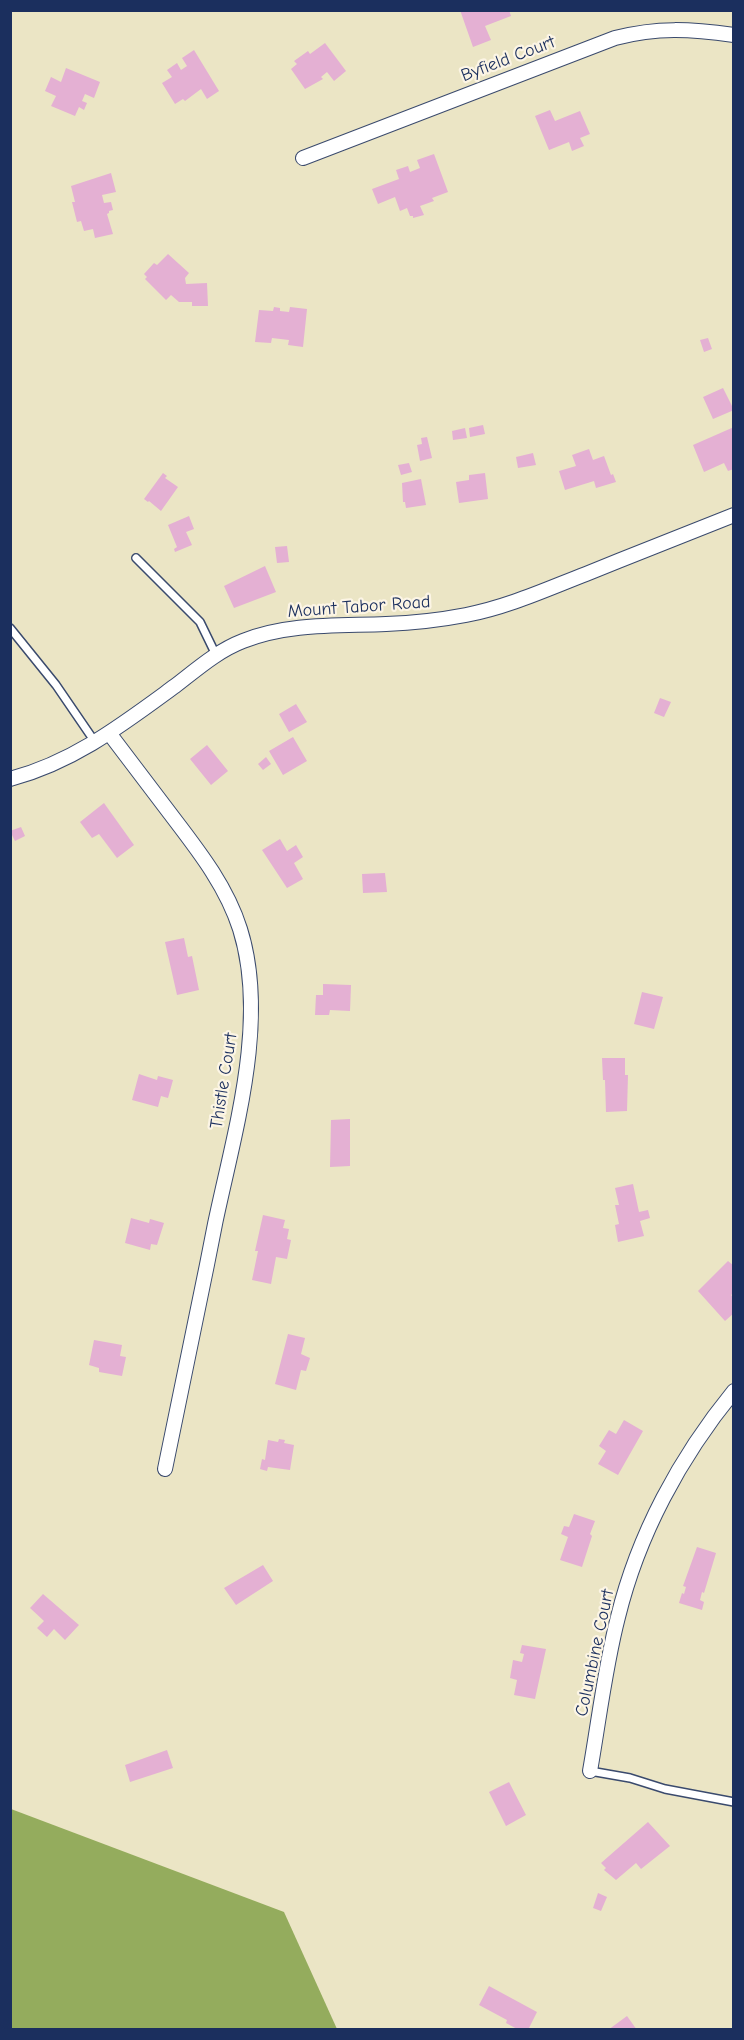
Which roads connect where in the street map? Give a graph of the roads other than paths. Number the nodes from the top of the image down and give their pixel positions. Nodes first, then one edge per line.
1 (734, 35) edge
2 (303, 158) dead end
3 (734, 515) edge
4 (136, 558) dead end
5 (10, 628) edge
6 (216, 655) junction
7 (109, 734) junction
8 (95, 742) junction
9 (10, 779) edge
10 (734, 1391) edge
11 (165, 1469) dead end
12 (590, 1770) joint
13 (734, 1802) edge

1 - 2 street, Byfield Court
3 - 6 street, Mount Tabor Road
4 - 6 lane
5 - 8 lane
6 - 7 street, Mount Tabor Road
7 - 8 street, Mount Tabor Road
7 - 11 street, Thistle Court
8 - 9 street, Mount Tabor Road
10 - 12 street, Columbine Court
12 - 13 lane

